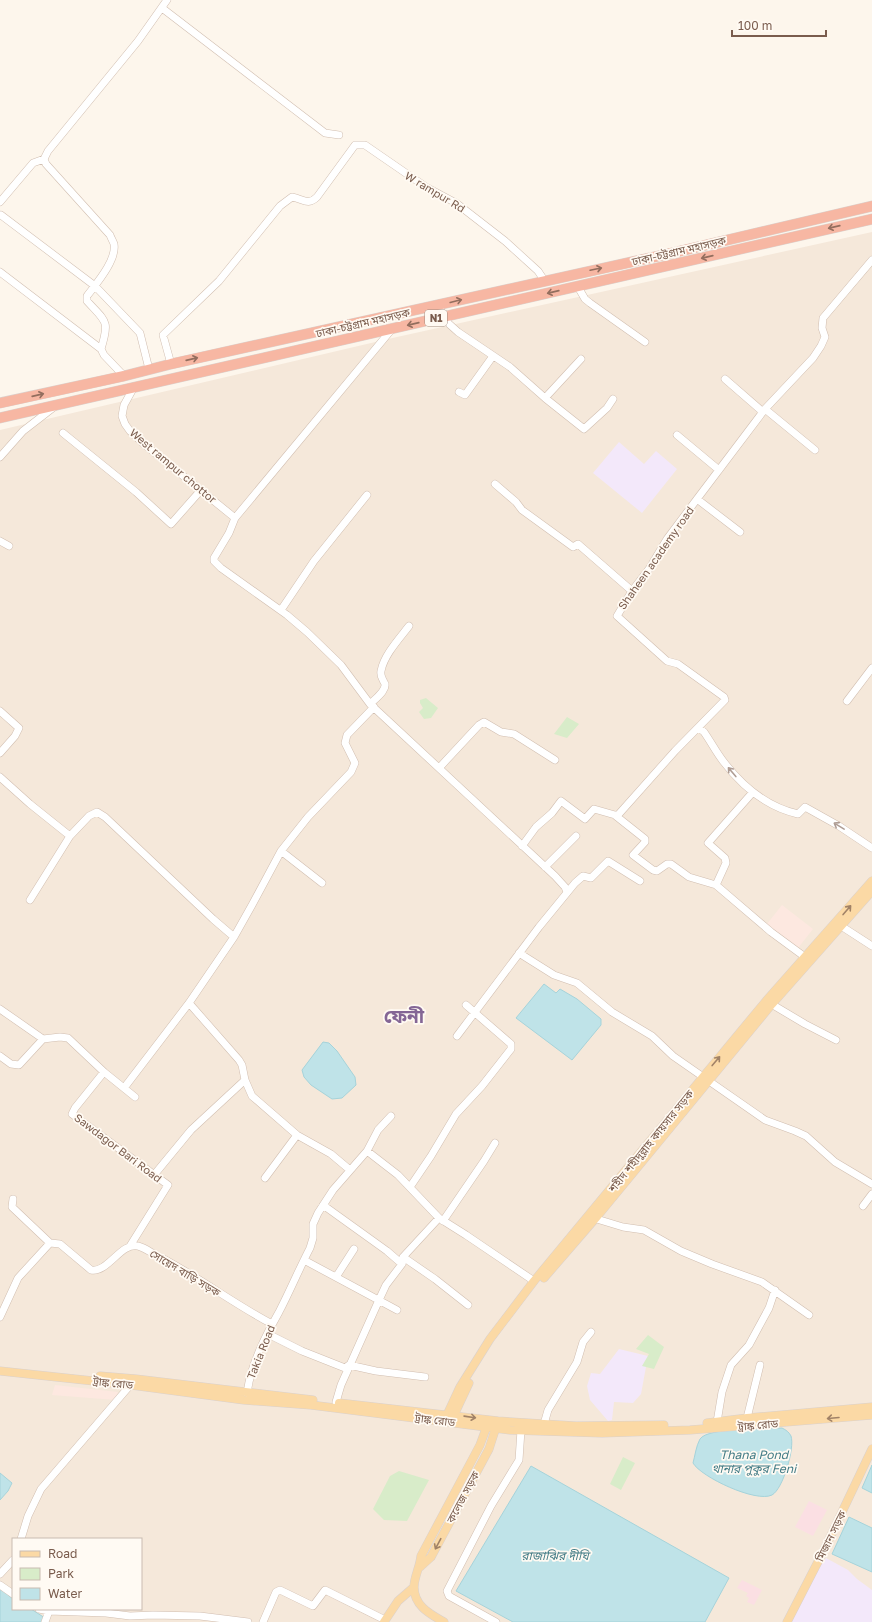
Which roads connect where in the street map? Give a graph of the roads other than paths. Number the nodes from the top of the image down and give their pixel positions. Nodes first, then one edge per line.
1 (167, 0) edge
2 (162, 8) junction
3 (339, 135) dead end
4 (44, 158) junction
5 (0, 202) edge
6 (872, 206) edge
7 (1, 216) dead end
8 (872, 218) edge
9 (872, 260) edge
10 (0, 272) edge
11 (544, 280) junction
12 (95, 286) junction
13 (578, 287) junction
14 (438, 305) junction
15 (443, 317) junction
16 (392, 329) junction
17 (645, 342) dead end
18 (100, 349) junction
19 (493, 356) junction
20 (581, 359) dead end
21 (171, 364) junction
22 (149, 369) junction
23 (124, 376) junction
24 (725, 379) dead end
25 (134, 387) junction
26 (459, 392) dead end
27 (545, 398) junction
28 (613, 399) dead end
29 (0, 403) edge
30 (56, 406) junction
31 (764, 410) junction
32 (0, 418) edge
33 (63, 433) dead end
34 (677, 435) dead end
35 (815, 450) dead end
36 (0, 457) edge
37 (719, 470) junction
38 (495, 484) dead end
39 (201, 490) junction
40 (367, 495) dead end
41 (697, 499) junction
42 (234, 518) junction
43 (740, 532) dead end
44 (0, 541) edge
45 (9, 546) dead end
46 (632, 591) junction
47 (281, 610) junction
48 (409, 626) dead end
49 (872, 668) edge
50 (847, 701) dead end
51 (372, 706) junction
52 (0, 711) edge
53 (699, 728) junction
54 (0, 753) edge
55 (555, 760) dead end
56 (439, 768) junction
57 (0, 777) edge
58 (752, 792) junction
59 (616, 816) junction
60 (70, 836) junction
61 (576, 836) dead end
62 (522, 846) junction
63 (872, 848) edge
64 (281, 851) junction
65 (545, 867) junction
66 (640, 881) dead end
67 (872, 881) edge
68 (322, 884) dead end
69 (716, 885) junction
70 (872, 891) edge
71 (567, 892) junction
72 (30, 900) dead end
73 (839, 924) junction
74 (234, 937) junction
75 (872, 946) edge
76 (519, 953) junction
77 (805, 957) junction
78 (769, 1002) junction
79 (189, 1003) junction
80 (466, 1005) dead end
81 (0, 1009) edge
82 (475, 1013) junction
83 (457, 1036) dead end
84 (43, 1039) junction
85 (836, 1040) dead end
86 (0, 1056) edge
87 (104, 1072) junction
88 (706, 1079) junction
89 (245, 1080) junction
90 (124, 1088) junction
91 (135, 1097) dead end
92 (391, 1116) dead end
93 (297, 1135) junction
94 (495, 1143) dead end
95 (367, 1151) junction
96 (350, 1170) junction
97 (154, 1175) junction
98 (265, 1178) dead end
99 (872, 1184) edge
100 (410, 1187) junction
101 (872, 1194) edge
102 (13, 1199) dead end
103 (323, 1205) junction
104 (863, 1206) dead end
105 (592, 1218) junction
106 (441, 1219) junction
107 (50, 1243) junction
108 (130, 1246) junction
109 (354, 1249) dead end
110 (304, 1260) junction
111 (402, 1260) junction
112 (336, 1277) junction
113 (534, 1281) junction
114 (775, 1290) junction
115 (378, 1300) junction
116 (468, 1305) dead end
117 (397, 1310) dead end
118 (809, 1315) dead end
119 (0, 1317) edge
120 (272, 1324) junction
121 (591, 1332) dead end
122 (268, 1334) junction
123 (350, 1365) junction
124 (760, 1365) dead end
125 (0, 1366) edge
126 (0, 1371) edge
127 (425, 1377) dead end
128 (134, 1382) junction
129 (247, 1393) junction
130 (336, 1402) junction
131 (872, 1408) edge
132 (451, 1415) junction
133 (872, 1415) edge
134 (747, 1418) junction
135 (717, 1422) junction
136 (487, 1424) junction
137 (544, 1424) junction
138 (497, 1425) junction
139 (521, 1430) junction
140 (872, 1449) edge
141 (21, 1538) edge
142 (12, 1561) edge
143 (420, 1567) junction
144 (0, 1574) edge
145 (0, 1585) edge
146 (414, 1587) junction
147 (12, 1593) edge
148 (45, 1610) edge
149 (385, 1621) edge
150 (45, 1622) edge
151 (248, 1622) edge
152 (263, 1622) edge
153 (444, 1622) edge
154 (496, 1622) edge
155 (787, 1622) edge

1 - 2 street
2 - 3 street
2 - 4 street
4 - 5 street
4 - 12 street
11 -> 6 highway, ঢাকা-চট্টগ্রাম মহাসড়ক / N1
7 - 12 street
8 -> 13 highway, ঢাকা-চট্টগ্রাম মহাসড়ক / N1
9 - 31 street, Shaheen academy road
10 - 18 street
14 -> 11 highway, ঢাকা-চট্টগ্রাম মহাসড়ক / N1
11 - 21 street, W rampur Rd
12 - 18 street
12 - 22 street
13 -> 15 highway, ঢাকা-চট্টগ্রাম মহাসড়ক / N1
13 - 17 street
14 - 15 street
21 -> 14 highway, ঢাকা-চট্টগ্রাম মহাসড়ক / N1
15 -> 16 highway, ঢাকা-চট্টগ্রাম মহাসড়ক / N1
15 - 19 street
16 - 25 highway, ঢাকা-চট্টগ্রাম মহাসড়ক / N1
16 - 42 street
18 - 23 street
19 - 26 street
19 - 27 street
20 - 27 street
21 - 22 highway, ঢাকা-চট্টগ্রাম মহাসড়ক / N1
22 - 23 highway, ঢাকা-চট্টগ্রাম মহাসড়ক / N1
29 -> 23 highway, ঢাকা-চট্টগ্রাম মহাসড়ক / N1
24 - 31 street
25 - 30 highway, ঢাকা-চট্টগ্রাম মহাসড়ক / N1
25 - 39 street, West rampur chottor
27 - 28 street
30 - 32 highway, ঢাকা-চট্টগ্রাম মহাসড়ক / N1
30 - 36 street
31 - 35 street
31 - 37 street, Shaheen academy road
33 - 39 street
34 - 37 street
37 - 41 street, Shaheen academy road
38 - 46 street
39 - 42 street, West rampur chottor
40 - 47 street
41 - 43 street
41 - 46 street, Shaheen academy road
42 - 47 street
44 - 45 street
46 - 53 street, Shaheen academy road
47 - 51 street
48 - 51 street
49 - 50 street
51 - 56 street
51 - 64 street
52 - 54 street
58 -> 53 street
53 - 59 street, Shaheen academy road
55 - 56 street
56 - 62 street
57 - 60 street
63 -> 58 street
58 - 69 street
59 - 62 street
59 - 69 street
60 - 72 street
60 - 74 street
61 - 65 street
62 - 65 street
64 - 68 street
64 - 74 street
65 - 71 street
66 - 71 street
73 -> 67 main road, শহীদ শহীদুল্লাহ কায়সার সড়ক
69 - 77 street
70 - 73 main road, শহীদ শহীদুল্লাহ কায়সার সড়ক
71 - 76 street
73 - 75 street
73 - 77 main road, শহীদ শহীদুল্লাহ কায়সার সড়ক
73 - 78 main road, শহীদ শহীদুল্লাহ কায়সার সড়ক
74 - 79 street
76 - 82 street
76 - 88 street
77 - 78 main road, শহীদ শহীদুল্লাহ কায়সার সড়ক
78 - 85 street
78 - 88 main road, শহীদ শহীদুল্লাহ কায়সার সড়ক
79 - 89 street
79 - 90 street
80 - 82 street
81 - 84 street
82 - 83 street
82 - 100 street
84 - 86 street
84 - 87 street
87 - 90 street
87 - 97 street, Sawdagor Bari Road
88 - 99 street
88 - 105 main road, শহীদ শহীদুল্লাহ কায়সার সড়ক
89 - 93 street
89 - 97 street
90 - 91 street
92 - 95 street, Takia Road
93 - 96 street
93 - 98 street
94 - 106 street
95 - 96 street, Takia Road
95 - 100 street
96 - 103 street, Takia Road
97 - 108 street, Sawdagor Bari Road
100 - 106 street
101 - 104 street
102 - 107 street
103 - 110 street, Takia Road
103 - 111 street
105 - 113 main road, শহীদ শহীদুল্লাহ কায়সার সড়ক
105 - 114 street
105 - 132 main road, শহীদ শহীদুল্লাহ কায়সার সড়ক
106 - 111 street
106 - 113 street
107 - 108 street
107 - 119 street
108 - 120 street, সোয়েদ বাড়ি সড়ক
109 - 112 street
110 - 112 street
110 - 120 street, Takia Road
111 - 115 street
111 - 116 street
112 - 115 street
113 - 132 main road, শহীদ শহীদুল্লাহ কায়সার সড়ক
114 - 118 street
114 - 135 street
115 - 117 street
115 - 123 street
120 - 122 street, Takia Road
121 - 137 street
122 - 123 street
122 - 129 street, Takia Road
123 - 127 street
123 - 130 street
124 - 134 street
125 - 128 main road, ট্রাঙ্ক রোড
126 - 128 main road, ট্রাঙ্ক রোড
128 - 129 main road, ট্রাঙ্ক রোড
128 - 136 main road, ট্রাঙ্ক রোড
128 - 141 street
129 - 130 main road, ট্রাঙ্ক রোড
130 - 132 main road, ট্রাঙ্ক রোড
131 - 134 main road, ট্রাঙ্ক রোড
132 -> 136 main road, ট্রাঙ্ক রোড
133 -> 139 main road, ট্রাঙ্ক রোড
134 - 135 main road, ট্রাঙ্ক রোড
135 - 137 main road, ট্রাঙ্ক রোড
136 - 138 main road, ট্রাঙ্ক রোড
136 - 143 main road, কলেজ সড়ক
137 - 138 main road, ট্রাঙ্ক রোড
138 - 139 main road, ট্রাঙ্ক রোড
138 -> 143 main road, কলেজ সড়ক
139 - 154 street
140 - 155 main road, মিজান সড়ক
142 - 144 street
143 - 146 main road, কলেজ সড়ক
145 - 147 street
146 - 149 main road
146 - 153 main road
148 - 150 street
148 - 151 street
149 - 152 street

